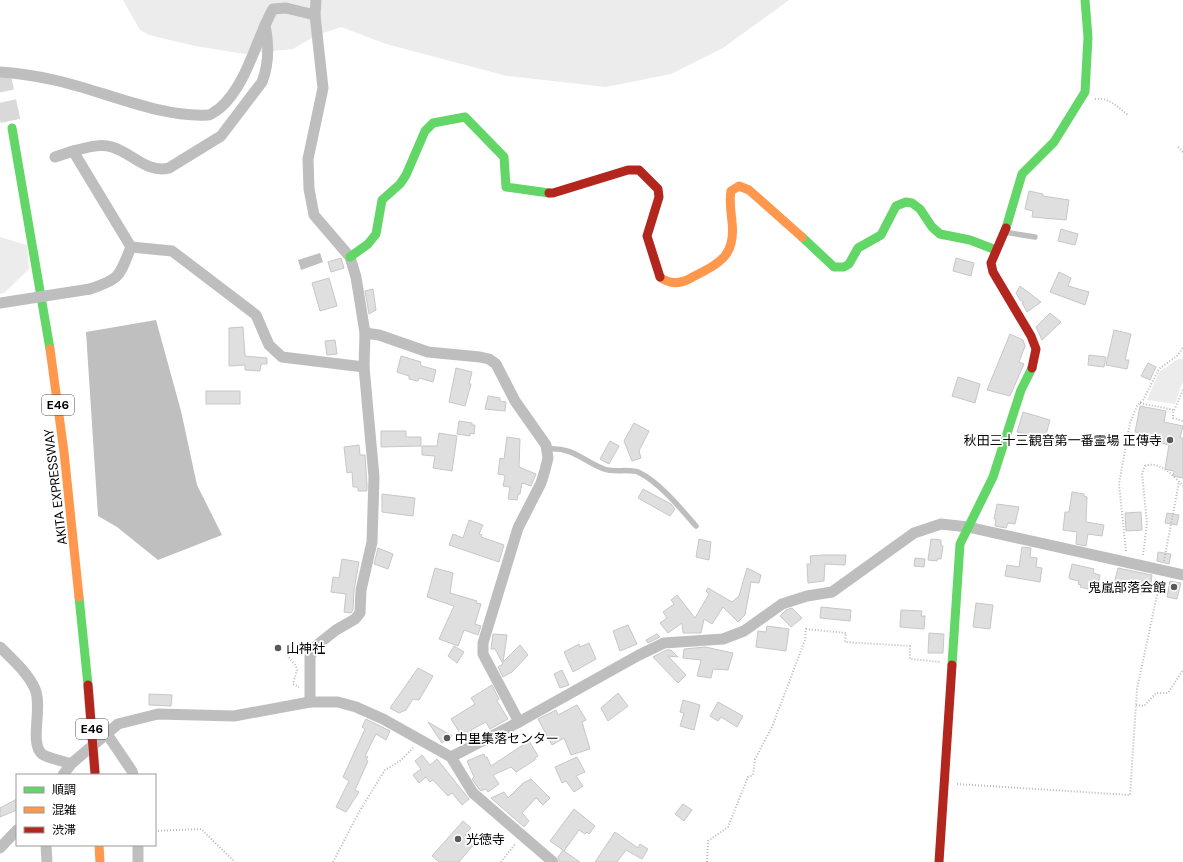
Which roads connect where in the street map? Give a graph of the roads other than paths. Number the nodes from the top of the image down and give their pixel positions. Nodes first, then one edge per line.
1 (316, 0) edge
2 (1085, 0) edge
3 (315, 15) junction
4 (265, 25) junction
5 (0, 72) edge
6 (12, 128) tunnel mouth
7 (73, 151) junction
8 (54, 157) dead end
9 (1004, 232) junction
10 (1035, 237) dead end
11 (131, 247) junction
12 (996, 250) junction
13 (350, 256) junction
14 (0, 303) edge
15 (365, 333) junction
16 (364, 367) junction
17 (547, 449) junction
18 (696, 526) dead end
19 (968, 526) junction
20 (1183, 575) edge
21 (0, 647) edge
22 (310, 696) junction
23 (519, 722) junction
24 (107, 734) junction
25 (451, 757) junction
26 (71, 764) junction
27 (64, 774) edge
28 (95, 774) edge
29 (133, 774) edge
30 (16, 831) edge
31 (46, 846) edge
32 (99, 846) edge
33 (138, 846) edge
34 (0, 848) edge
35 (47, 862) edge
36 (100, 862) edge
37 (138, 862) edge
38 (553, 862) edge
39 (939, 862) edge

1 - 3 street
2 - 9 main road
3 - 4 street
3 - 13 street
4 - 5 street
4 - 7 street
6 - 28 main road, AKITA EXPRESSWAY / E46, bridge
7 - 8 street
7 - 11 street
9 - 10 lane
9 - 12 main road
11 - 14 street, bridge
11 - 16 street
12 - 13 main road
12 - 19 main road
13 - 15 street
15 - 16 street
15 - 17 street
16 - 22 street
17 - 18 lane
17 - 23 street
19 - 20 street
19 - 23 street
19 - 39 main road
21 - 26 street
22 - 24 street
22 - 25 street
23 - 25 street
24 - 26 street
24 - 29 street
25 - 38 street
26 - 27 street
30 - 34 street
31 - 35 street
32 - 36 main road
33 - 37 street

